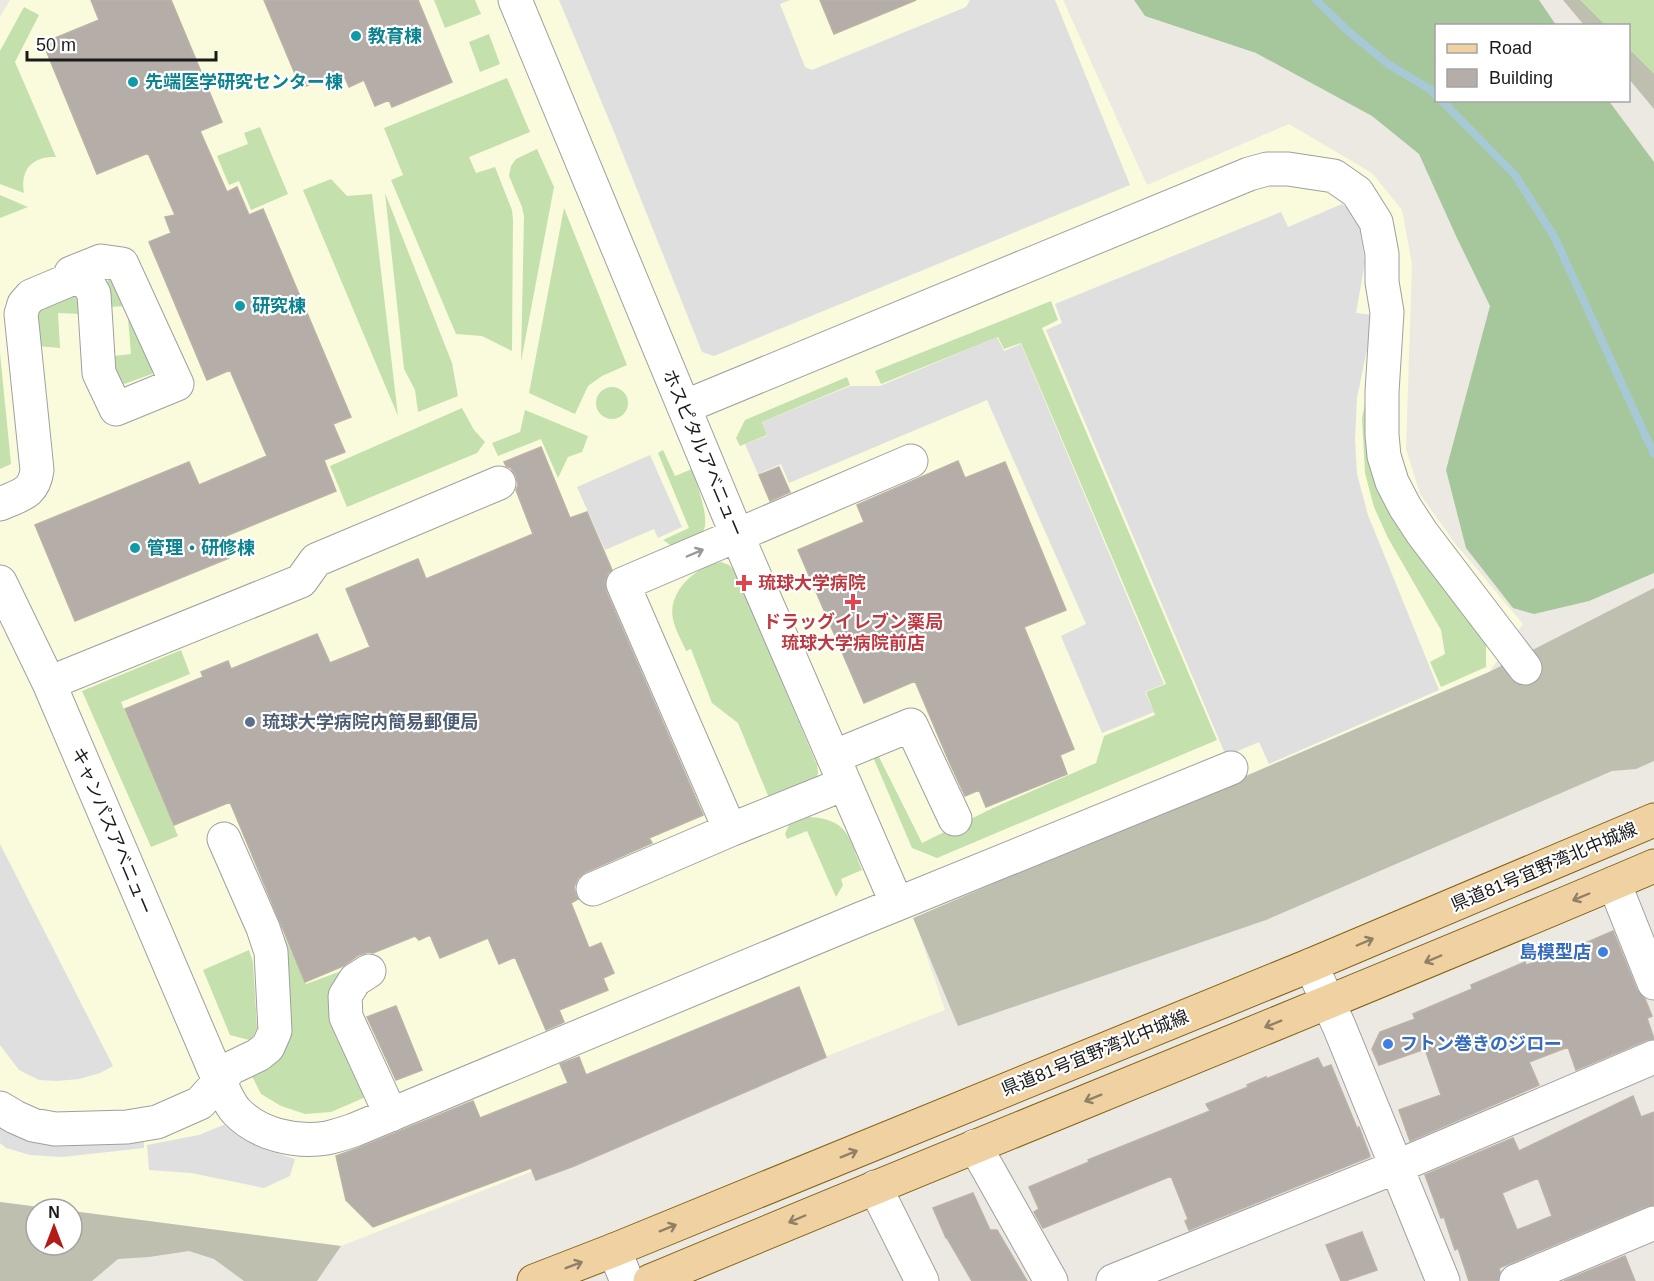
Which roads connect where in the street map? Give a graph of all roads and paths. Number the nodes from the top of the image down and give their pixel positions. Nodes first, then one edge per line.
1 (515, 0) edge
2 (68, 280) dead end
3 (684, 407) junction
4 (911, 461) dead end
5 (499, 483) dead end
6 (0, 504) edge
7 (737, 535) junction
8 (0, 582) edge
9 (1526, 668) dead end
10 (49, 683) junction
11 (1231, 768) dead end
12 (839, 771) junction
13 (955, 819) dead end
14 (1654, 820) edge
15 (730, 830) junction
16 (224, 839) dead end
17 (1654, 866) edge
18 (1614, 883) junction
19 (593, 889) dead end
20 (897, 904) junction
21 (1311, 965) junction
22 (369, 971) dead end
23 (1654, 983) edge
24 (1328, 1003) junction
25 (1654, 1057) edge
26 (220, 1083) junction
27 (0, 1108) edge
28 (391, 1115) junction
29 (975, 1146) junction
30 (1396, 1167) junction
31 (875, 1187) junction
32 (1654, 1222) edge
33 (614, 1250) junction
34 (534, 1281) edge
35 (627, 1281) edge
36 (650, 1281) edge
37 (922, 1281) edge
38 (1051, 1281) edge
39 (1113, 1281) edge
40 (1443, 1281) edge
41 (1516, 1281) edge

1 - 3 street, ホスピタルアベニュー
2 - 6 street
3 - 7 street, ホスピタルアベニュー
3 - 9 street
4 - 7 street
5 - 10 street
7 - 12 street, ホスピタルアベニュー
15 -> 7 street
8 - 10 street, キャンパスアベニュー
10 - 26 street, キャンパスアベニュー
11 - 20 street, キャンパスアベニュー
12 - 13 street
12 - 15 street
12 - 20 street, ホスピタルアベニュー
21 -> 14 main road, 県道81号宜野湾北中城線
15 - 19 street
16 - 26 street
17 - 18 main road
18 - 23 street
18 -> 24 main road
20 - 28 street, キャンパスアベニュー
21 - 24 street
33 -> 21 main road, 県道81号宜野湾北中城線
22 - 28 street
24 -> 29 main road
24 - 30 street
25 - 30 street
26 - 27 street
26 - 28 street, キャンパスアベニュー
29 - 31 main road
29 - 38 street
30 - 39 street
30 - 40 street
31 -> 36 main road
31 - 37 street
32 - 41 street
34 -> 33 main road, 県道81号宜野湾北中城線
33 - 35 street

